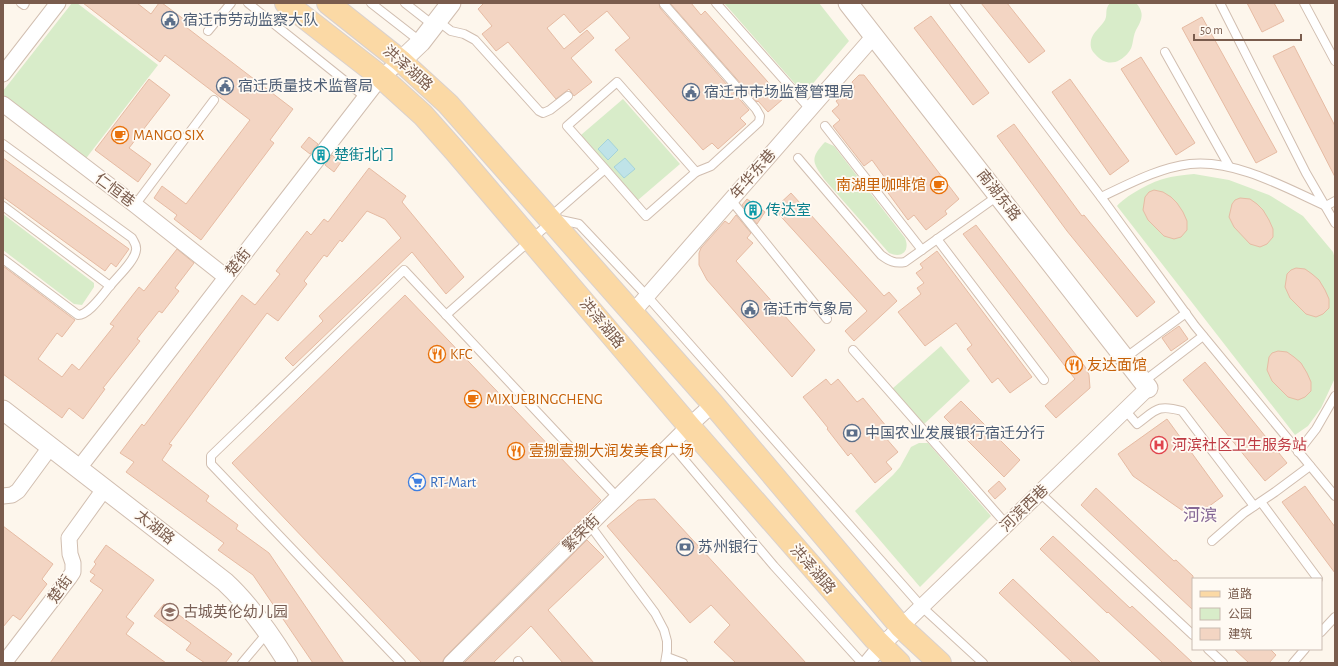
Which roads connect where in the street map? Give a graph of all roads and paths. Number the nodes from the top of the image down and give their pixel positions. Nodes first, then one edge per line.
1 (21, 3) edge
2 (25, 3) edge
3 (58, 3) edge
4 (231, 3) edge
5 (248, 3) edge
6 (286, 3) edge
7 (328, 3) edge
8 (371, 3) edge
9 (405, 3) edge
10 (451, 3) edge
11 (716, 3) edge
12 (848, 3) edge
13 (954, 3) edge
14 (1220, 3) edge
15 (1304, 3) edge
16 (664, 4) dead end
17 (435, 23) junction
18 (208, 31) dead end
19 (874, 36) junction
20 (421, 42) junction
21 (1165, 52) dead end
22 (401, 61) junction
23 (1335, 61) edge
24 (3, 74) edge
25 (381, 77) junction
26 (568, 96) dead end
27 (365, 97) junction
28 (214, 100) dead end
29 (3, 104) edge
30 (810, 109) junction
31 (825, 126) dead end
32 (3, 144) edge
33 (798, 158) dead end
34 (1229, 166) junction
35 (604, 169) junction
36 (696, 172) junction
37 (999, 195) junction
38 (1101, 197) junction
39 (731, 200) junction
40 (1335, 201) edge
41 (135, 205) junction
42 (3, 206) edge
43 (1326, 206) junction
44 (551, 219) junction
45 (1335, 223) edge
46 (531, 239) junction
47 (937, 239) junction
48 (922, 250) junction
49 (3, 259) edge
50 (226, 277) junction
51 (110, 286) junction
52 (640, 304) junction
53 (1186, 313) junction
54 (446, 315) junction
55 (827, 319) dead end
56 (1203, 336) junction
57 (853, 350) dead end
58 (1125, 358) junction
59 (1044, 380) dead end
60 (1146, 385) junction
61 (1335, 396) edge
62 (713, 404) junction
63 (3, 410) edge
64 (1125, 410) junction
65 (689, 426) junction
66 (671, 444) junction
67 (51, 446) junction
68 (1298, 452) junction
69 (1310, 466) junction
70 (79, 468) junction
71 (105, 488) junction
72 (1040, 493) junction
73 (3, 496) edge
74 (1335, 496) edge
75 (617, 497) junction
76 (1258, 504) junction
77 (590, 524) junction
78 (1007, 525) junction
79 (1212, 541) dead end
80 (1317, 578) edge
81 (922, 607) junction
82 (1335, 617) edge
83 (901, 627) junction
84 (1322, 631) edge
85 (268, 632) junction
86 (1192, 634) edge
87 (880, 646) junction
88 (1209, 650) edge
89 (1305, 650) edge
90 (666, 660) edge
91 (4, 663) edge
92 (242, 663) edge
93 (288, 663) edge
94 (401, 663) edge
95 (451, 663) edge
96 (683, 663) edge
97 (862, 663) edge
98 (867, 663) edge
99 (899, 663) edge
100 (940, 663) edge
101 (983, 663) edge
102 (1223, 663) edge
103 (1293, 663) edge

1 - 2 lane
3 - 24 street
4 - 18 lane
5 - 27 lane
6 - 25 main road, 洪泽湖路
7 - 22 main road, 洪泽湖路
8 - 20 lane
9 - 17 lane
10 - 17 street
11 - 30 lane
12 - 19 street, 南湖东路
13 - 38 lane
14 - 43 lane
15 - 23 lane
16 - 36 lane
17 - 20 street
17 - 26 lane
19 - 30 street, 年华东巷
19 - 37 street, 南湖东路
20 - 22 street
21 - 34 lane
22 - 25 street, 楚街
22 - 44 main road, 洪泽湖路
25 - 27 street, 楚街
25 - 46 main road, 洪泽湖路
27 - 50 street, 楚街
28 - 41 lane
29 - 41 street, 仁恒巷
30 - 39 street, 年华东巷
31 - 48 lane
32 - 51 lane
33 - 48 lane
34 - 38 lane
34 - 43 lane
35 - 36 lane
35 - 36 lane
35 - 44 lane
37 - 47 lane
37 - 58 street, 南湖东路
38 - 53 lane
39 - 52 street, 年华东巷
39 - 55 lane
40 - 43 lane
41 - 50 street, 仁恒巷
42 - 51 lane
43 - 45 lane
44 - 46 lane
44 - 52 main road, 洪泽湖路
46 - 54 lane
46 - 65 main road, 洪泽湖路
47 - 48 lane
47 - 59 lane
49 - 51 lane
50 - 70 street, 楚街
52 - 62 main road, 洪泽湖路
52 - 81 lane
53 - 56 lane
53 - 58 lane
54 - 75 lane
54 - 94 lane
56 - 60 lane
56 - 68 lane
57 - 78 lane
58 - 60 street, 南湖东路
60 - 64 street, 河滨西巷
61 - 68 lane
62 - 65 street, 繁荣街
62 - 83 main road, 洪泽湖路
63 - 67 street, 太湖路
64 - 72 street, 河滨西巷
64 - 76 lane
65 - 66 street, 繁荣街
65 - 87 main road, 洪泽湖路
66 - 75 street, 繁荣街
66 - 97 lane
67 - 70 street, 太湖路
67 - 73 street
68 - 69 lane
69 - 74 lane
69 - 76 lane
70 - 71 street, 太湖路
71 - 85 street, 太湖路
71 - 91 street, 楚街
72 - 78 street, 河滨西巷
72 - 86 lane
75 - 77 street, 繁荣街
76 - 79 lane
76 - 80 lane
77 - 90 lane
77 - 95 street, 繁荣街
78 - 81 street, 河滨西巷
81 - 83 street, 河滨西巷
81 - 101 lane
82 - 84 lane
83 - 87 street, 河滨西巷
83 - 100 main road, 洪泽湖路
85 - 92 lane
85 - 93 street, 太湖路
87 - 98 street, 河滨西巷
87 - 99 main road, 洪泽湖路
88 - 102 lane
89 - 103 lane
90 - 96 lane

